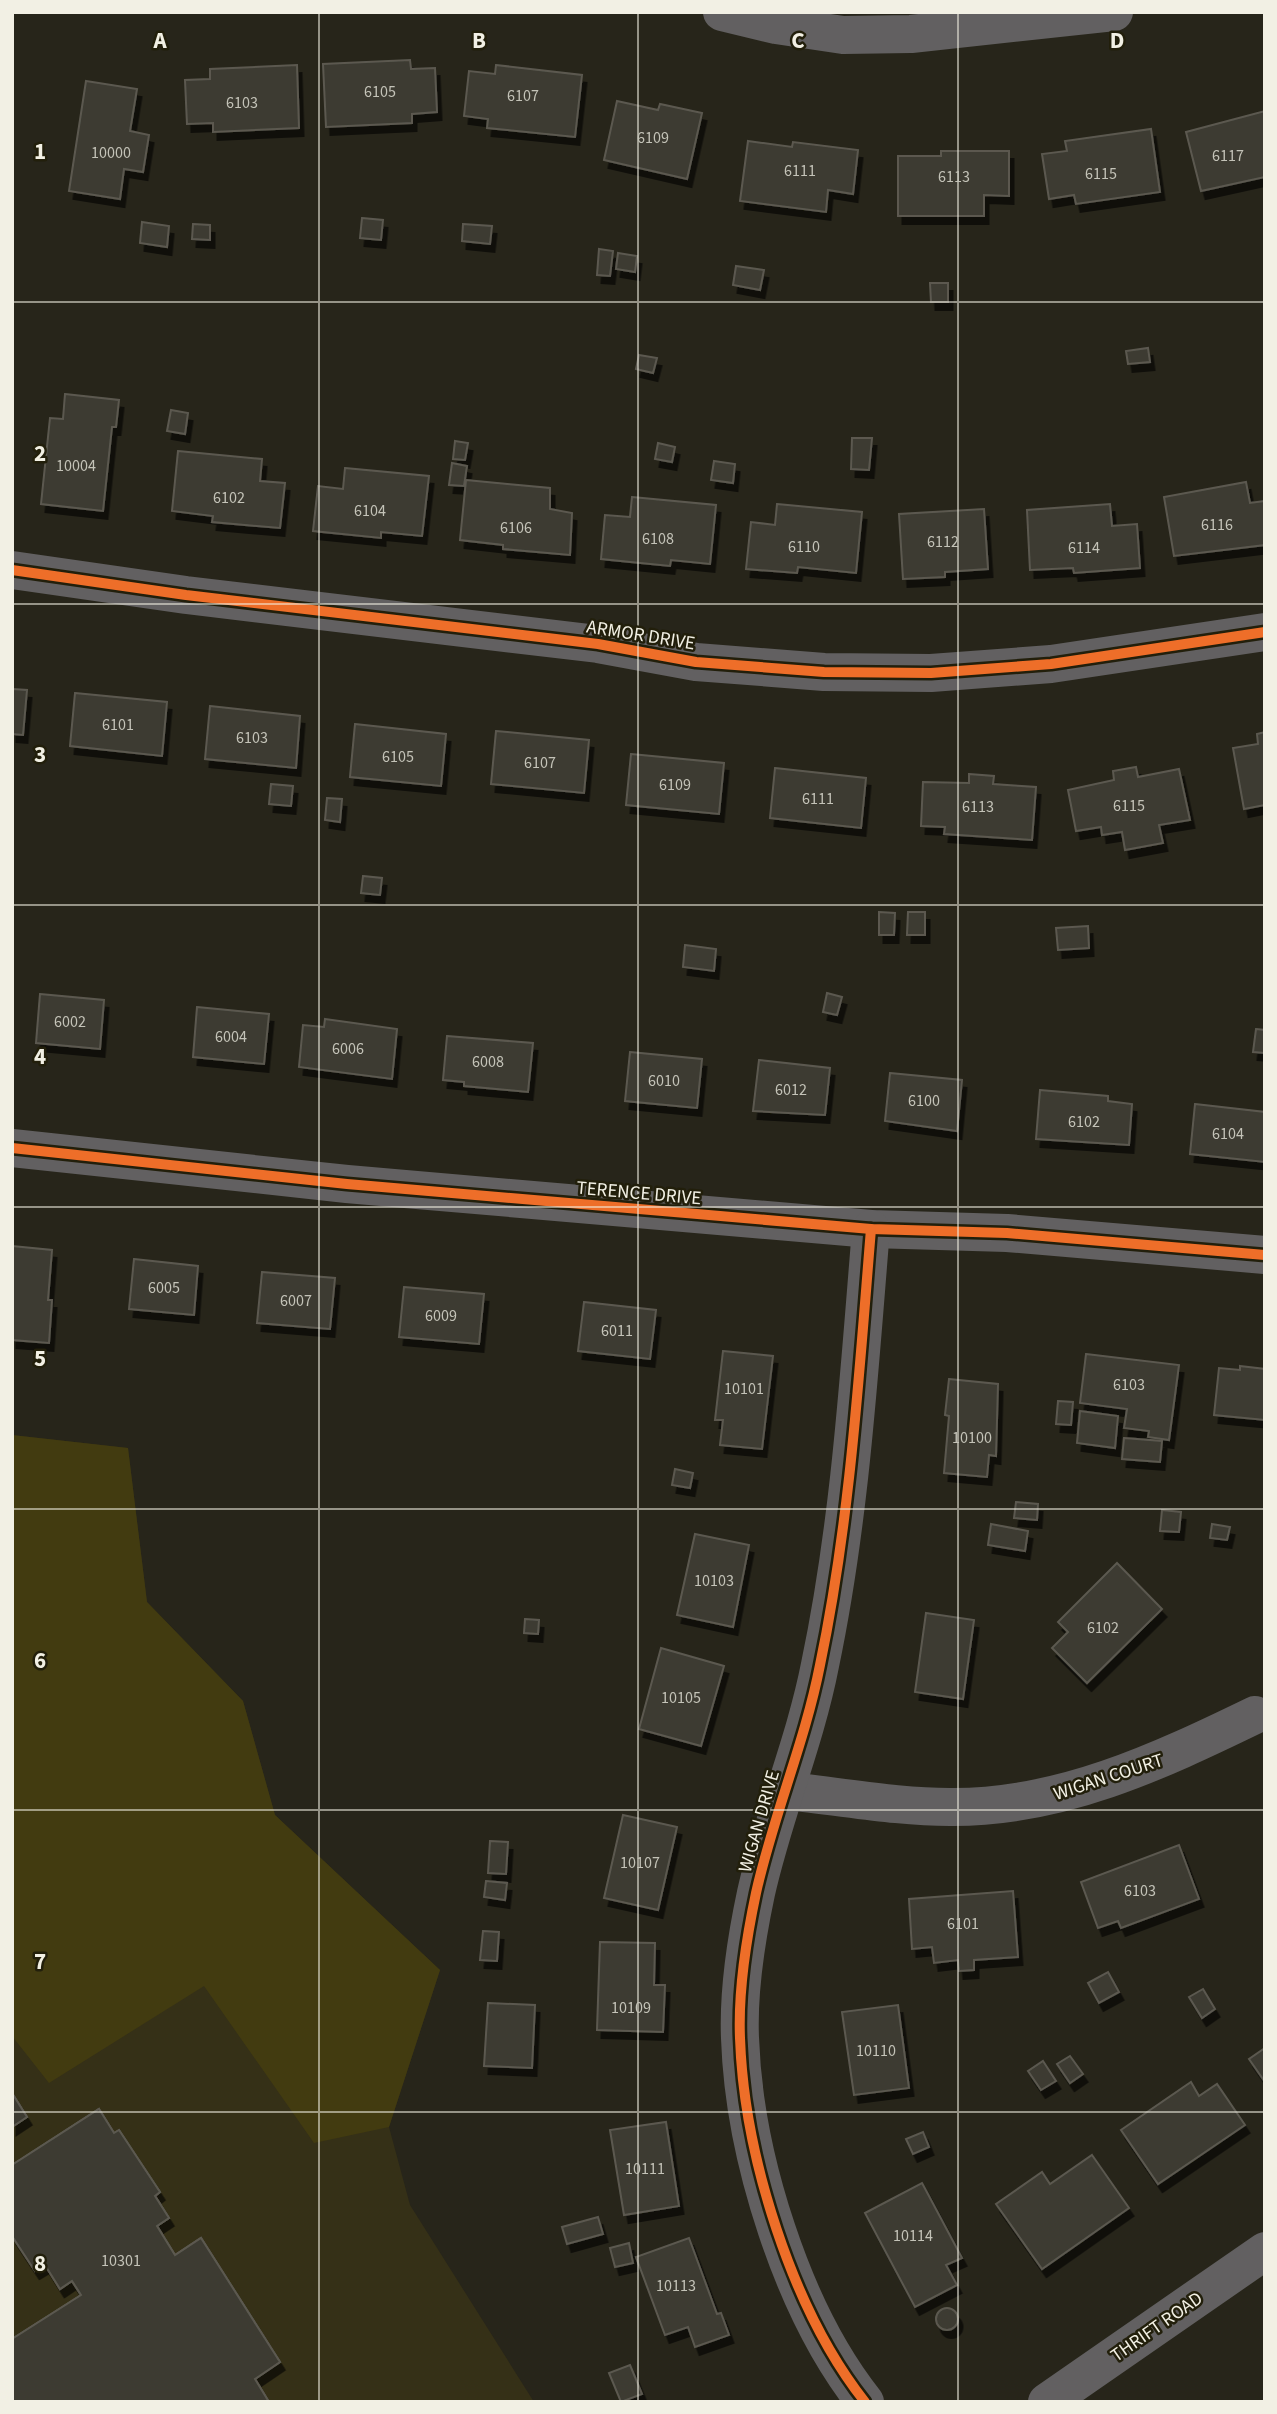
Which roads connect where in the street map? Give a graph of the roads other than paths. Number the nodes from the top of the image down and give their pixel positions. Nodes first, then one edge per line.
1 (722, 12) edge
2 (1115, 12) edge
3 (12, 570) edge
4 (1265, 632) edge
5 (12, 1148) edge
6 (871, 1229) junction
7 (1265, 1255) edge
8 (1255, 1715) dead end
9 (785, 1791) junction
10 (1265, 2251) edge
11 (864, 2402) edge
12 (1047, 2402) edge

1 - 2 street
3 - 4 street, ARMOR DRIVE
5 - 6 street, TERENCE DRIVE
6 - 7 street, TERENCE DRIVE
6 - 9 street, WIGAN DRIVE
8 - 9 street, WIGAN COURT
9 - 11 street, WIGAN DRIVE
10 - 12 street, THRIFT ROAD

